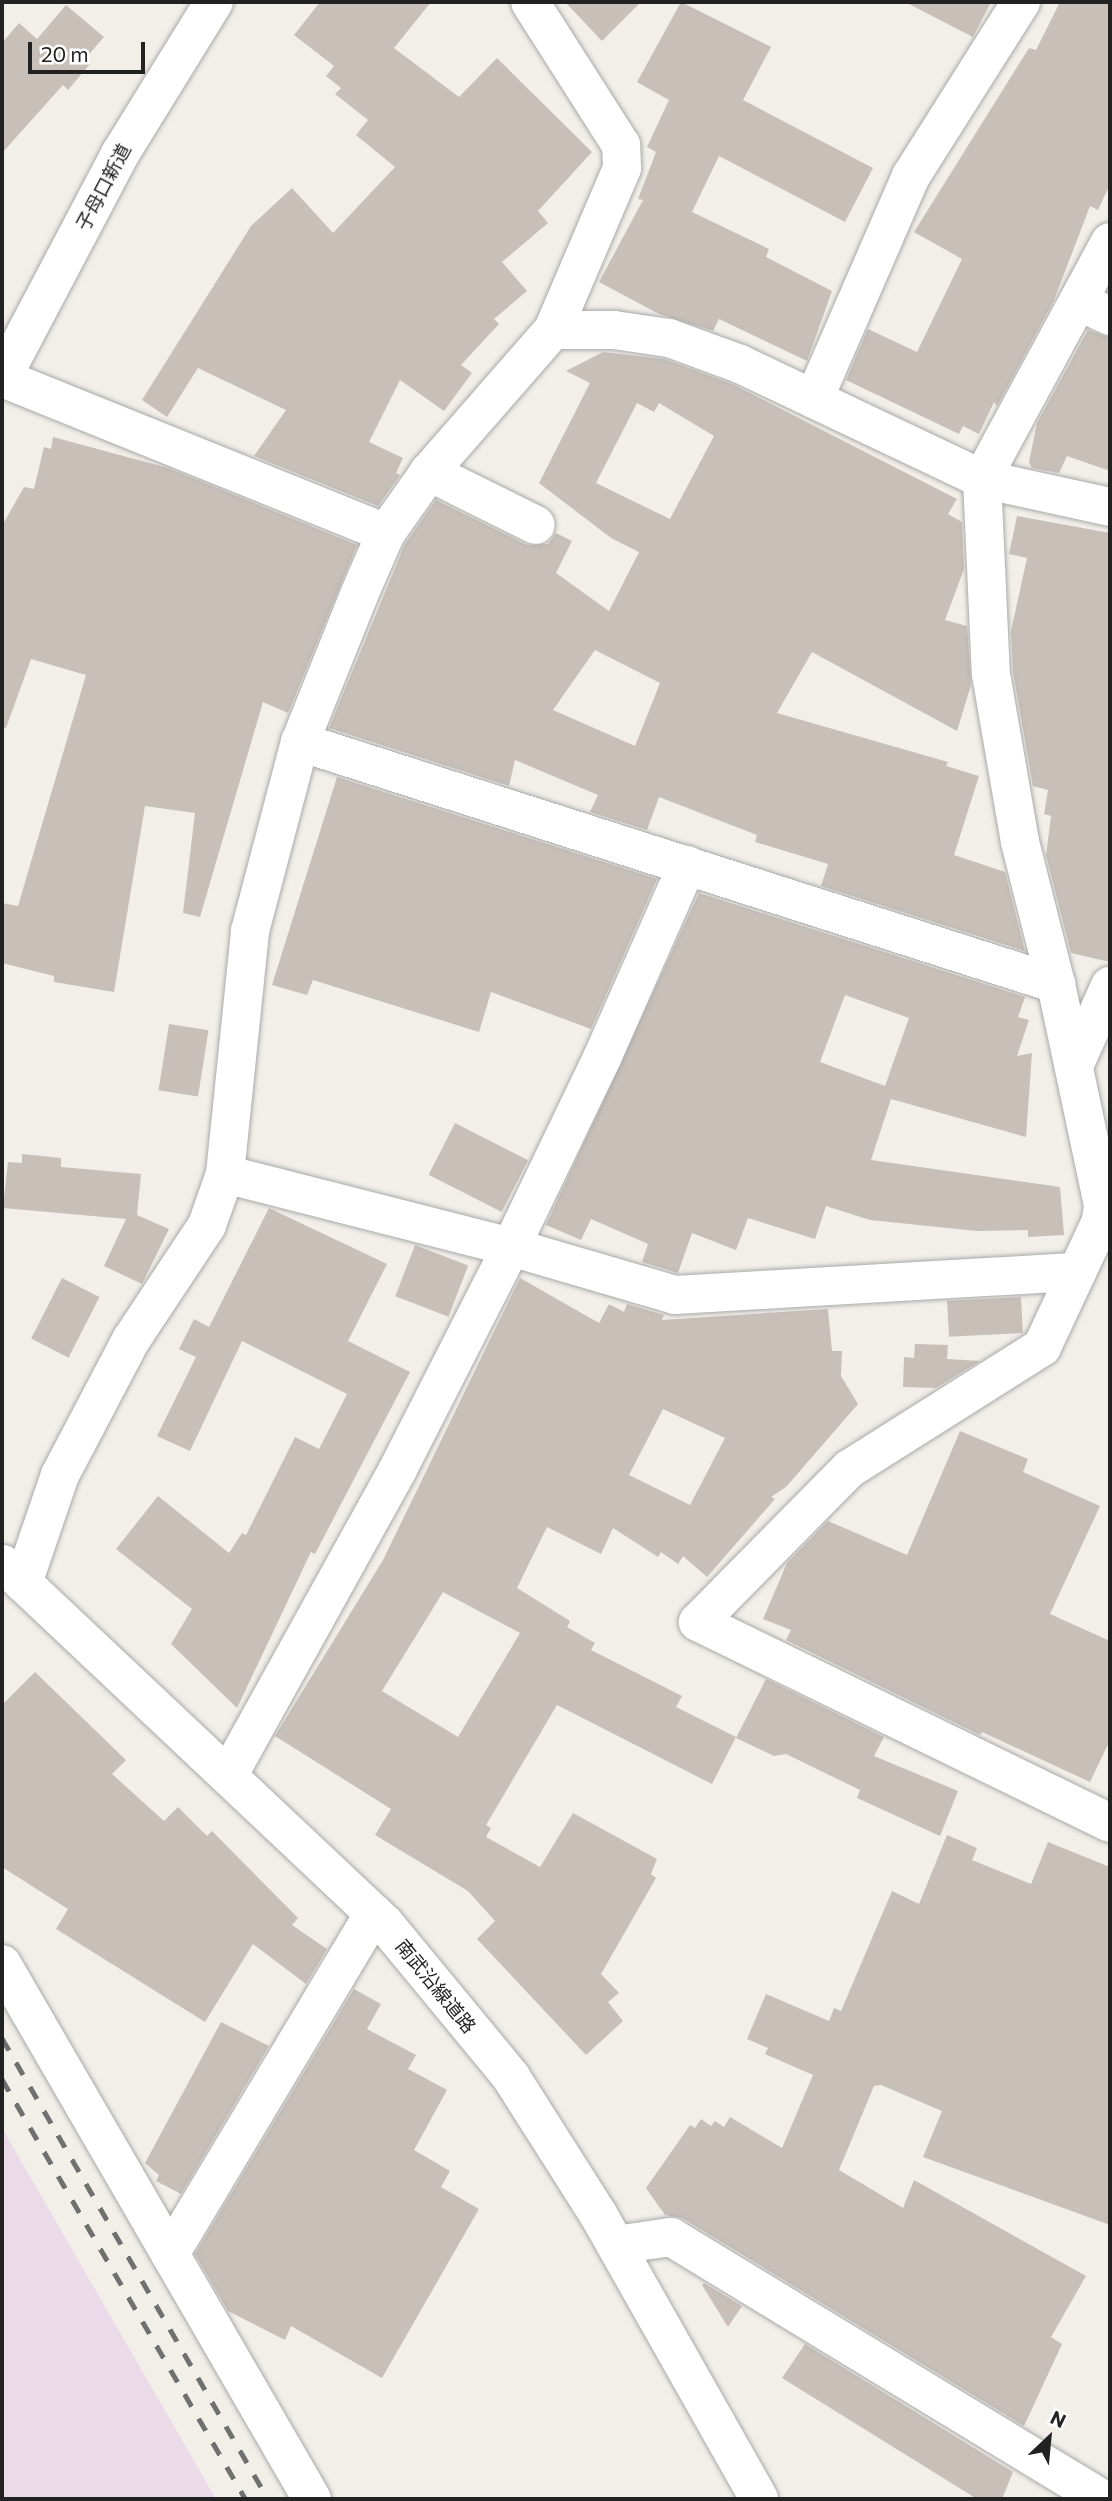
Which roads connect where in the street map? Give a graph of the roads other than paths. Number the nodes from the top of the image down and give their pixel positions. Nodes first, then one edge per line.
1 (214, 2) edge
2 (530, 2) edge
3 (1021, 2) edge
4 (1110, 242) edge
5 (1095, 309) edge
6 (553, 330) junction
7 (2, 378) edge
8 (814, 399) junction
9 (429, 472) junction
10 (982, 479) junction
11 (1110, 507) edge
12 (536, 525) dead end
13 (386, 533) junction
14 (300, 742) junction
15 (687, 865) junction
16 (1056, 984) junction
17 (1110, 986) edge
18 (1074, 1066) junction
19 (225, 1174) junction
20 (1107, 1206) edge
21 (511, 1247) junction
22 (1077, 1272) junction
23 (8, 1572) edge
24 (228, 1776) junction
25 (1110, 1823) edge
26 (374, 1913) junction
27 (2, 1964) edge
28 (616, 2245) junction
29 (170, 2254) junction
30 (312, 2499) edge
31 (759, 2499) edge
32 (1102, 2499) edge

1 - 7 street, 子母口新道
2 - 6 street
3 - 8 street
4 - 5 street
5 - 10 street
6 - 8 street
6 - 9 street
7 - 13 street
8 - 10 street
9 - 12 street
9 - 13 street
10 - 11 street
10 - 16 street
13 - 14 street
14 - 15 street
14 - 19 street
15 - 16 street
15 - 21 street
16 - 18 street
17 - 18 street
18 - 20 street
19 - 21 street
19 - 23 street
20 - 22 street
21 - 22 street
21 - 24 street
22 - 25 street
23 - 24 street, 南武沿線道路
24 - 26 street, 南武沿線道路
26 - 28 street, 南武沿線道路
26 - 29 street
27 - 29 street
28 - 31 street, 南武沿線道路
28 - 32 street
29 - 30 street

